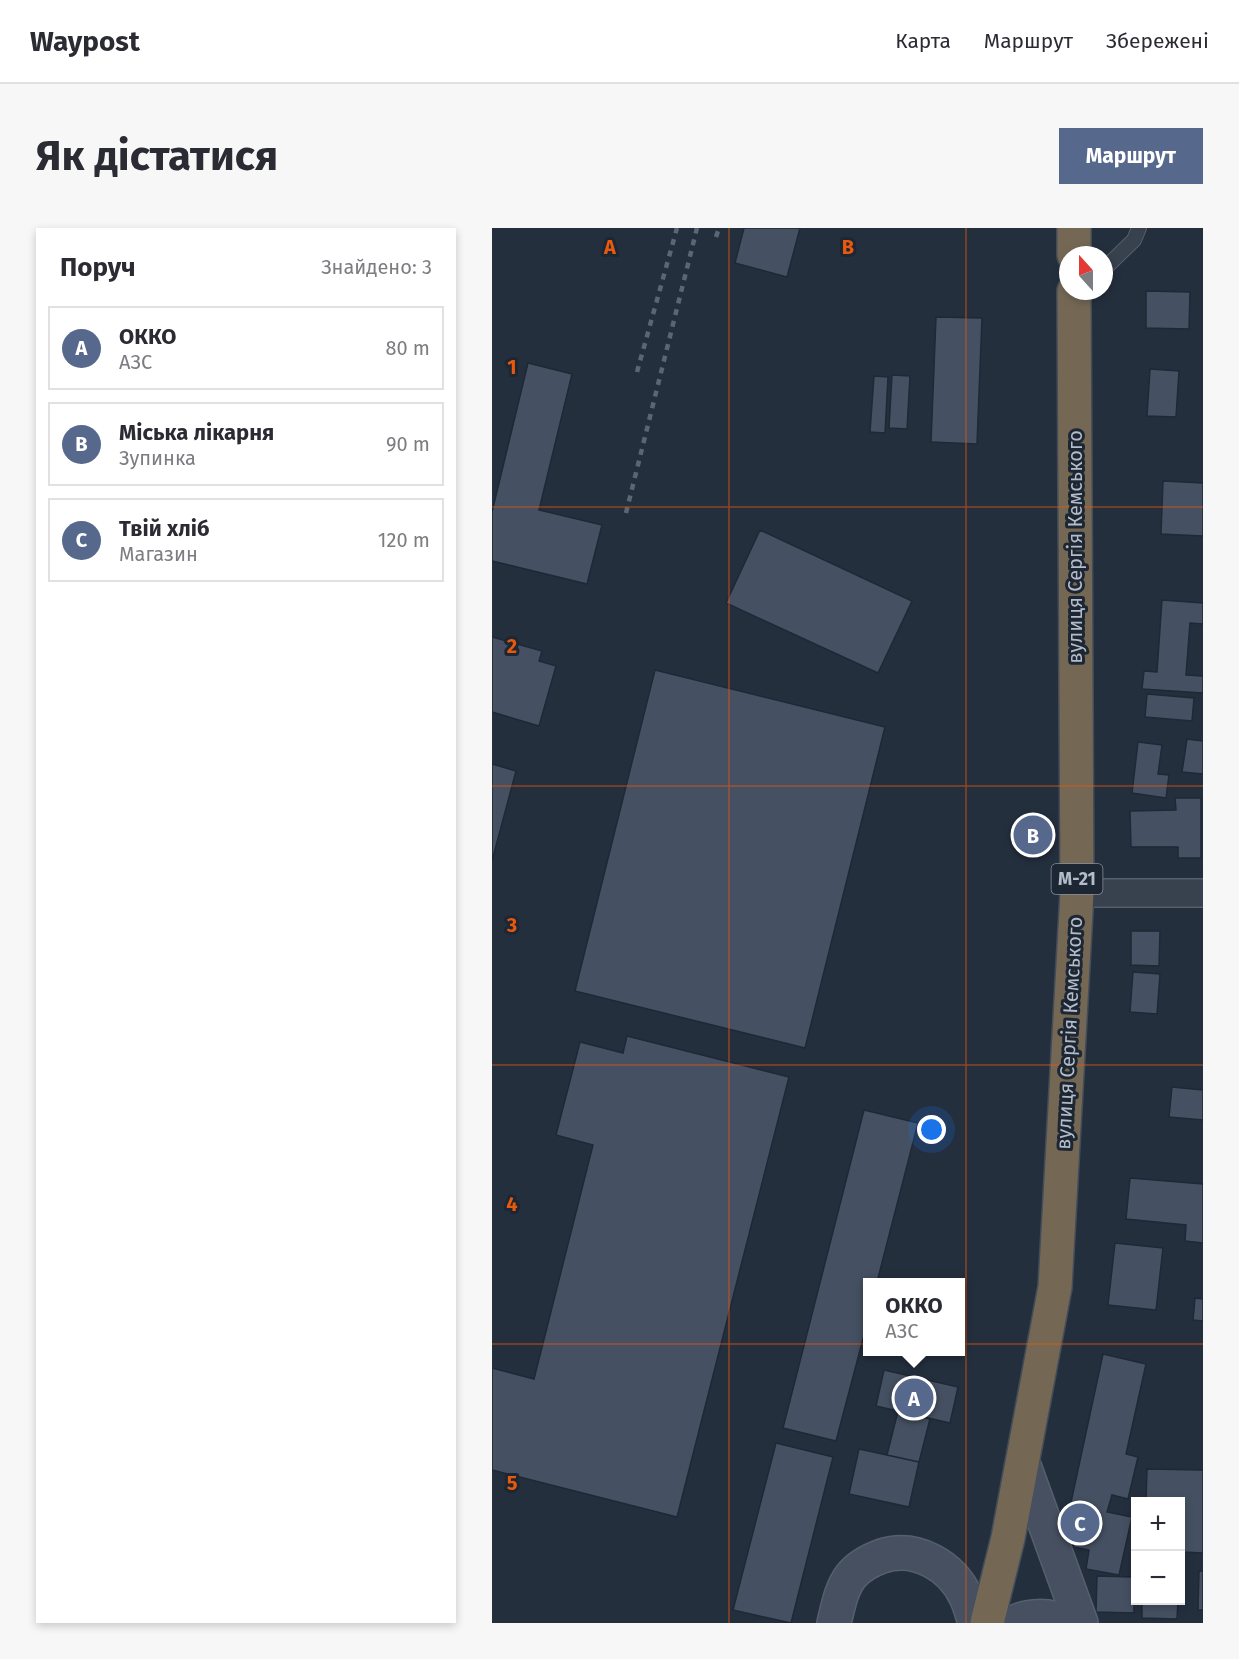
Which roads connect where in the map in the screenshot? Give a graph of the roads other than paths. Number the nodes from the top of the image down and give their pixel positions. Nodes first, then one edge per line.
1 (1074, 228) edge
2 (1140, 228) edge
3 (1074, 246) edge
4 (1113, 260) edge
5 (1076, 300) edge
6 (1077, 893) junction
7 (1203, 893) edge
8 (1023, 1463) junction
9 (834, 1623) edge
10 (975, 1623) edge
11 (987, 1623) edge
12 (1014, 1623) edge
13 (1063, 1623) edge
14 (1081, 1623) edge

1 - 3 highway
2 - 4 lane
5 - 6 highway, вулиця Сергія Кемського / М-21
6 - 7 street
6 - 8 highway, вулиця Сергія Кемського / М-21
8 - 11 highway, вулиця Сергія Кемського / М-21
8 - 14 street
9 - 10 street
12 - 13 street

